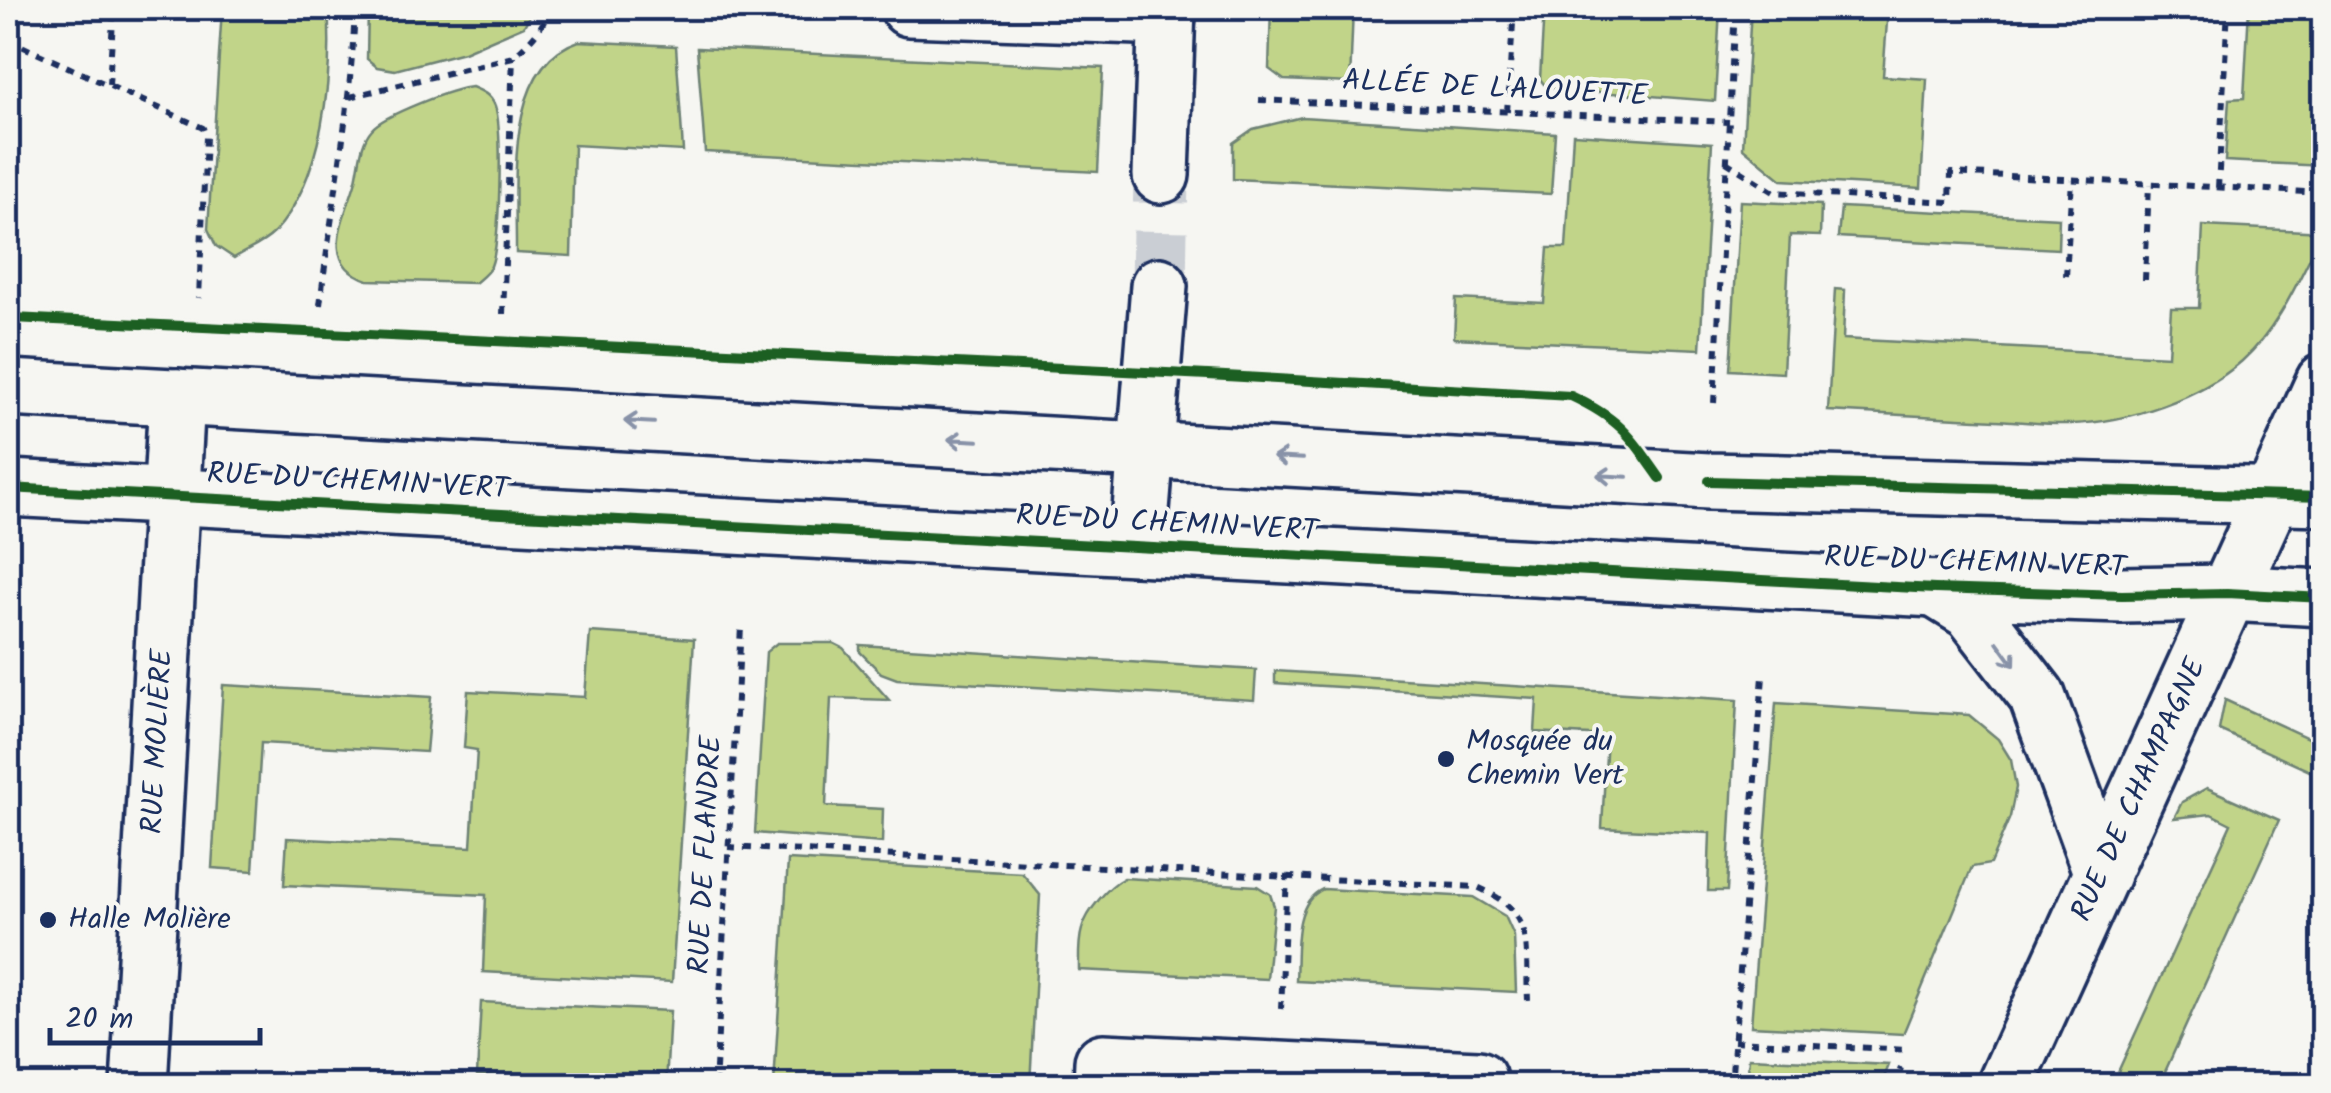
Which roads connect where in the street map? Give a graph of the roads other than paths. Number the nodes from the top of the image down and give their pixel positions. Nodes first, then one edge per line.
1 (909, 8) edge
2 (1167, 12) edge
3 (1160, 175) tunnel mouth
4 (1159, 286) tunnel mouth
5 (2324, 382) edge
6 (8, 388) edge
7 (177, 397) junction
8 (1144, 450) junction
9 (8, 488) edge
10 (171, 497) junction
11 (2297, 497) edge
12 (1138, 547) junction
13 (1935, 589) junction
14 (2228, 592) junction
15 (2324, 598) edge
16 (2102, 874) junction
17 (139, 1086) edge
18 (1102, 1086) edge
19 (1478, 1086) edge
20 (2005, 1086) edge

1 - 2 street
2 - 3 street
4 - 8 street
5 - 11 street, RUE DE CHAMPAGNE
6 - 7 street
8 -> 7 street
7 - 10 street, RUE MOLIÈRE
11 -> 8 street
8 - 12 street
9 - 10 street, RUE DU CHEMIN VERT
10 - 12 street, RUE DU CHEMIN VERT
10 - 17 street, RUE MOLIÈRE
11 - 14 street, RUE DE CHAMPAGNE
12 - 13 street, RUE DU CHEMIN VERT
13 - 14 street, RUE DU CHEMIN VERT
13 -> 16 street
14 - 15 street, RUE DU CHEMIN VERT
14 - 16 street, RUE DE CHAMPAGNE
16 - 20 street, RUE DE CHAMPAGNE
18 - 19 street

